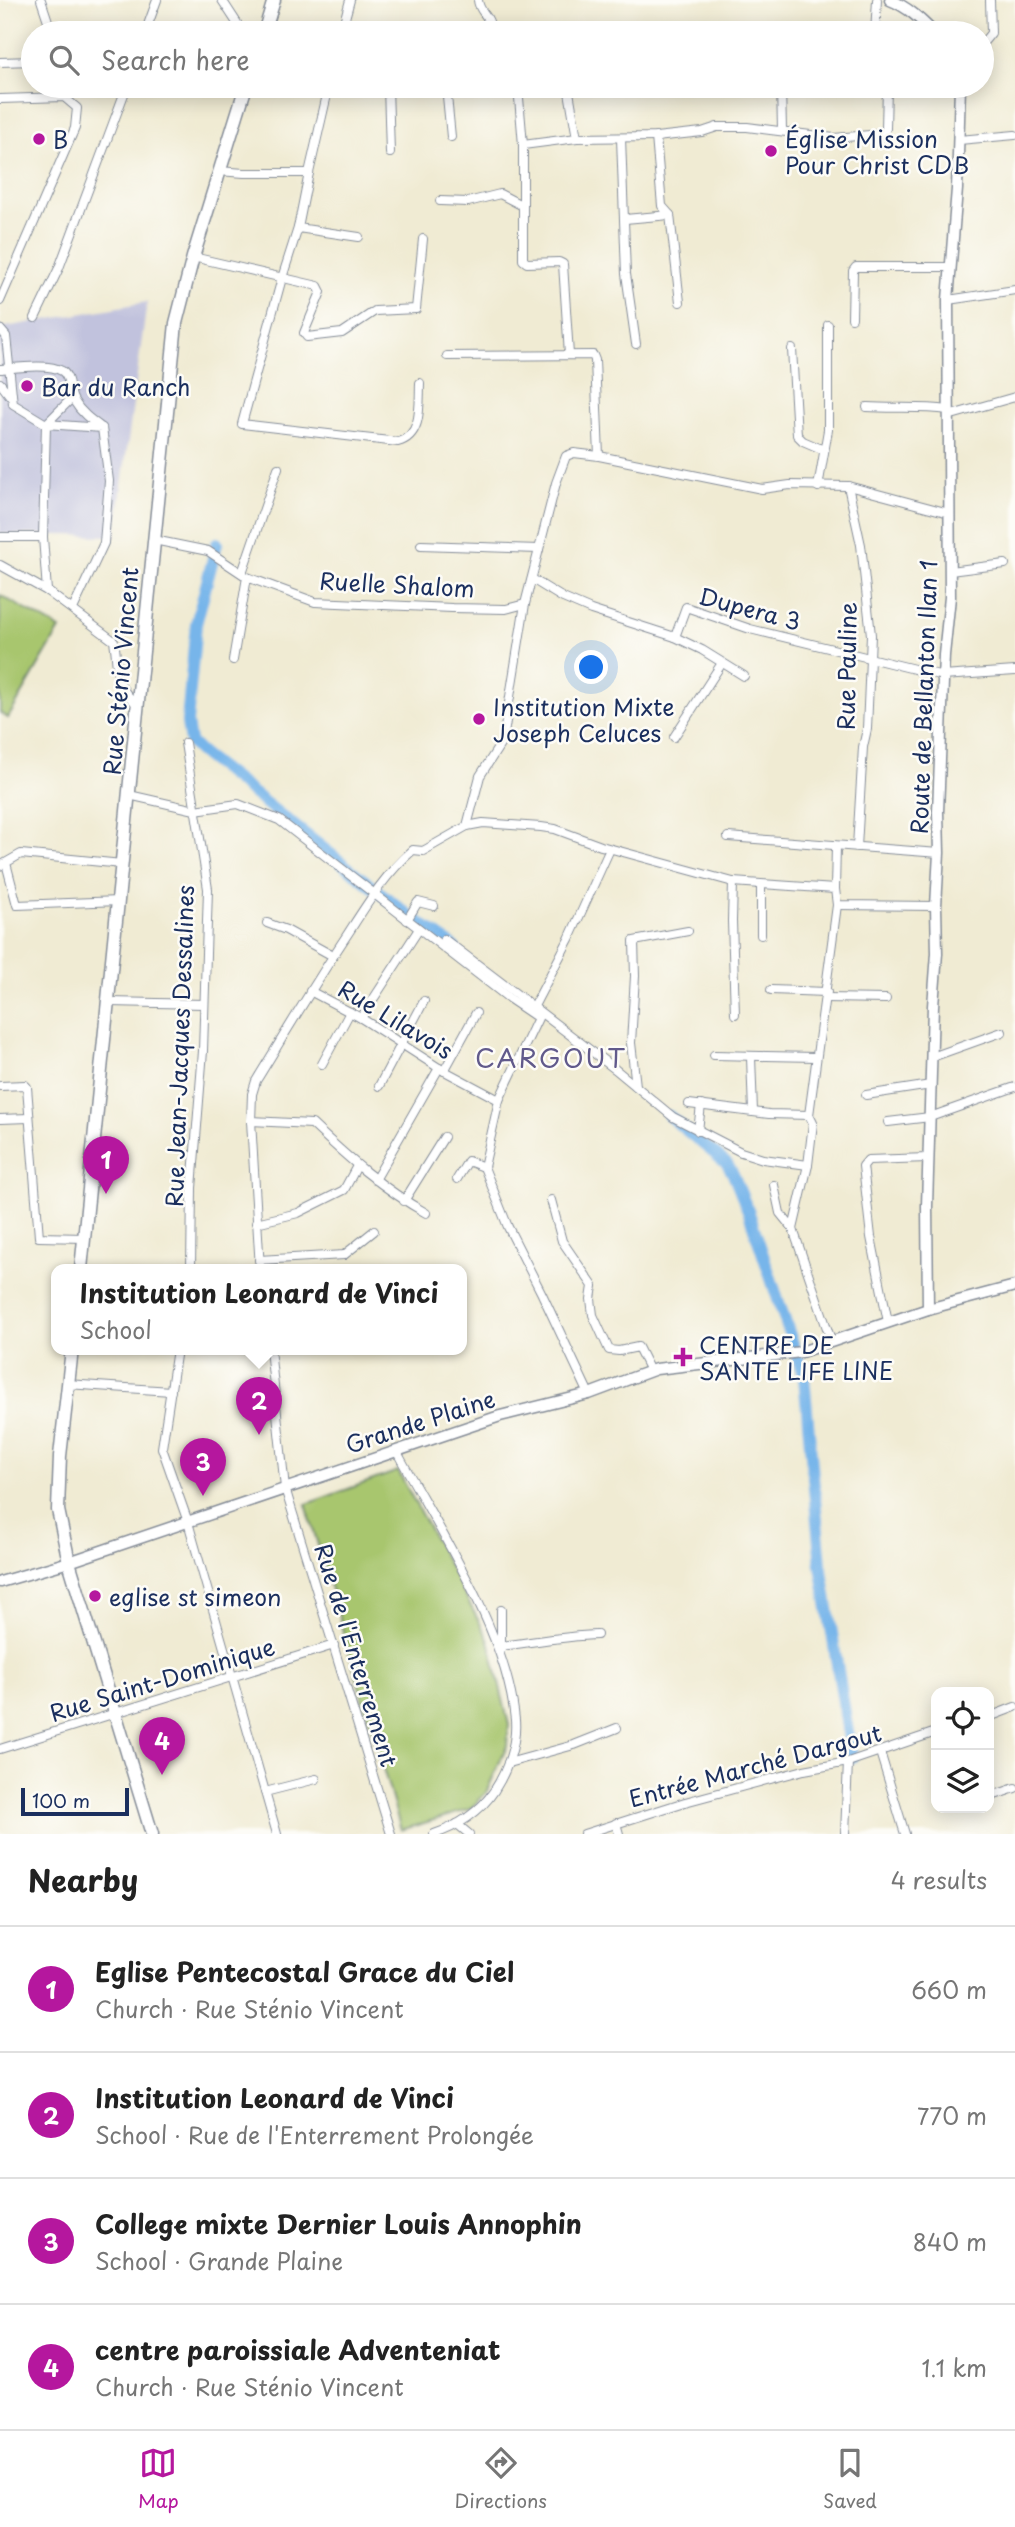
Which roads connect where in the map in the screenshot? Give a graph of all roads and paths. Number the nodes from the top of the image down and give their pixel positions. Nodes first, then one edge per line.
1 (41, 0) edge
2 (157, 0) edge
3 (222, 0) edge
4 (274, 0) edge
5 (350, 0) edge
6 (478, 0) edge
7 (877, 0) edge
8 (890, 0) edge
9 (992, 1) edge
10 (48, 21) edge
11 (149, 21) edge
12 (236, 21) edge
13 (268, 21) edge
14 (344, 21) edge
15 (491, 21) edge
16 (876, 21) edge
17 (922, 21) edge
18 (991, 21) edge
19 (21, 61) edge
20 (0, 62) edge
21 (32, 98) edge
22 (65, 98) edge
23 (123, 98) edge
24 (242, 98) edge
25 (326, 98) edge
26 (388, 98) edge
27 (447, 98) edge
28 (519, 98) edge
29 (570, 98) edge
30 (781, 98) edge
31 (887, 98) edge
32 (960, 98) edge
33 (0, 99) edge
34 (782, 130) junction
35 (1015, 135) edge
36 (451, 137) dead end
37 (656, 137) junction
38 (577, 138) junction
39 (621, 138) junction
40 (959, 140) junction
41 (523, 145) junction
42 (390, 153) dead end
43 (219, 170) junction
44 (309, 173) junction
45 (440, 201) dead end
46 (523, 206) junction
47 (670, 215) junction
48 (625, 219) junction
49 (298, 228) junction
50 (359, 237) dead end
51 (423, 239) dead end
52 (193, 257) junction
53 (951, 267) junction
54 (282, 278) junction
55 (1015, 290) edge
56 (948, 300) junction
57 (0, 301) edge
58 (680, 302) dead end
59 (35, 318) dead end
60 (852, 318) dead end
61 (828, 325) dead end
62 (0, 329) edge
63 (636, 344) dead end
64 (792, 349) dead end
65 (569, 355) junction
66 (447, 356) dead end
67 (0, 369) edge
68 (10, 369) junction
69 (0, 383) edge
70 (420, 383) dead end
71 (12, 397) junction
72 (1015, 397) edge
73 (72, 398) junction
74 (867, 407) dead end
75 (948, 413) junction
76 (46, 424) junction
77 (102, 428) junction
78 (824, 450) junction
79 (599, 456) junction
80 (278, 468) dead end
81 (848, 486) junction
82 (818, 487) junction
83 (949, 513) junction
84 (0, 537) edge
85 (43, 537) junction
86 (154, 540) junction
87 (421, 545) dead end
88 (540, 549) junction
89 (1005, 564) dead end
90 (0, 565) edge
91 (950, 571) junction
92 (244, 575) junction
93 (532, 579) junction
94 (47, 591) junction
95 (525, 604) junction
96 (73, 609) junction
97 (675, 637) junction
98 (870, 659) junction
99 (233, 660) dead end
100 (722, 663) junction
101 (1015, 671) edge
102 (744, 676) dead end
103 (943, 676) junction
104 (137, 704) junction
105 (674, 737) dead end
106 (185, 743) dead end
107 (129, 795) junction
108 (195, 810) junction
109 (467, 826) junction
110 (728, 837) dead end
111 (836, 846) junction
112 (857, 847) junction
113 (610, 849) junction
114 (939, 853) junction
115 (3, 864) edge
116 (122, 864) junction
117 (733, 882) junction
118 (761, 884) junction
119 (376, 890) junction
120 (835, 890) junction
121 (119, 901) junction
122 (837, 905) junction
123 (434, 906) dead end
124 (936, 906) junction
125 (409, 917) junction
126 (267, 923) dead end
127 (419, 929) junction
128 (688, 931) dead end
129 (761, 935) dead end
130 (444, 939) dead end
131 (333, 956) junction
132 (771, 990) dead end
133 (310, 991) junction
134 (826, 995) junction
135 (512, 997) junction
136 (886, 999) dead end
137 (424, 1001) dead end
138 (109, 1002) junction
139 (204, 1004) junction
140 (531, 1010) junction
141 (350, 1012) junction
142 (476, 1013) dead end
143 (735, 1014) dead end
144 (361, 1018) junction
145 (1002, 1032) dead end
146 (402, 1044) junction
147 (714, 1055) dead end
148 (751, 1057) junction
149 (932, 1057) junction
150 (816, 1058) junction
151 (322, 1065) dead end
152 (441, 1070) junction
153 (931, 1085) junction
154 (0, 1086) edge
155 (379, 1086) dead end
156 (636, 1086) junction
157 (1015, 1087) edge
158 (866, 1095) dead end
159 (499, 1100) junction
160 (689, 1104) dead end
161 (701, 1105) junction
162 (754, 1112) junction
163 (809, 1115) junction
164 (930, 1117) junction
165 (29, 1118) junction
166 (0, 1119) edge
167 (251, 1121) junction
168 (888, 1122) dead end
169 (698, 1131) junction
170 (444, 1137) dead end
171 (928, 1158) junction
172 (808, 1165) junction
173 (357, 1166) junction
174 (484, 1167) junction
175 (457, 1179) dead end
176 (375, 1180) junction
177 (775, 1185) dead end
178 (551, 1200) dead end
179 (404, 1201) junction
180 (426, 1213) dead end
181 (256, 1223) junction
182 (793, 1229) junction
183 (374, 1231) dead end
184 (85, 1238) junction
185 (82, 1264) edge
186 (191, 1264) edge
187 (260, 1264) edge
188 (1015, 1286) edge
189 (928, 1309) junction
190 (888, 1322) junction
191 (831, 1340) junction
192 (71, 1355) edge
193 (176, 1355) edge
194 (271, 1355) edge
195 (650, 1371) junction
196 (67, 1384) junction
197 (171, 1391) junction
198 (589, 1394) junction
199 (397, 1452) junction
200 (285, 1488) junction
201 (188, 1522) junction
202 (69, 1562) junction
203 (0, 1582) edge
204 (501, 1610) dead end
205 (597, 1635) dead end
206 (334, 1645) junction
207 (501, 1646) junction
208 (501, 1662) junction
209 (233, 1678) junction
210 (1015, 1707) edge
211 (117, 1714) junction
212 (994, 1715) edge
213 (617, 1728) dead end
214 (931, 1734) edge
215 (0, 1749) edge
216 (880, 1752) junction
217 (848, 1762) junction
218 (508, 1763) junction
219 (316, 1779) dead end
220 (1015, 1788) edge
221 (265, 1792) junction
222 (994, 1795) edge
223 (617, 1823) junction
224 (457, 1824) junction
225 (596, 1832) edge
226 (152, 1834) edge
227 (277, 1834) edge
228 (391, 1834) edge
229 (435, 1834) edge
230 (469, 1834) edge
231 (584, 1834) edge
232 (620, 1834) edge
233 (845, 1834) edge
234 (905, 1834) edge

1 - 10 street
2 - 11 street
3 - 12 street
4 - 13 main road
5 - 14 street
6 - 15 street
7 - 16 street
8 - 17 street
9 - 18 street
19 - 20 street
21 - 33 street
22 - 57 street
23 - 59 street
24 - 43 main road, Rue Sténio Vincent
25 - 44 street
26 - 42 street
27 - 36 street
28 - 41 street
29 - 38 street
30 - 34 street
31 - 34 street
32 - 40 street, Route de Bellanton Ilan 1
34 - 37 street
35 - 40 street
37 - 39 street
37 - 47 street
38 - 39 street
38 - 41 street
39 - 48 street
40 - 53 street, Route de Bellanton Ilan 1
41 - 46 street
43 - 44 street
43 - 52 main road, Rue Sténio Vincent
44 - 49 street
45 - 46 street
46 - 65 street
47 - 48 street
47 - 58 street
48 - 63 street
49 - 50 street
49 - 54 street
51 - 54 street
52 - 54 street
52 - 86 main road, Rue Sténio Vincent
53 - 56 street, Route de Bellanton Ilan 1
53 - 60 street
54 - 70 street
55 - 56 street
56 - 75 street, Route de Bellanton Ilan 1
61 - 78 street
62 - 68 street
64 - 78 street
65 - 66 street
65 - 79 street
67 - 68 street
68 - 71 street
68 - 73 street
69 - 71 street
71 - 76 street
72 - 75 street
73 - 76 street
73 - 77 street
74 - 75 street
75 - 83 street, Route de Bellanton Ilan 1
76 - 77 street
76 - 85 street
77 - 96 street
78 - 82 street
79 - 82 street
79 - 88 street
80 - 92 street
81 - 82 street
81 - 83 street
81 - 98 street, Rue Pauline
83 - 91 street, Route de Bellanton Ilan 1
84 - 85 street
85 - 94 street
86 - 92 street, Ruelle Shalom
86 - 104 main road, Rue Sténio Vincent
87 - 88 street
88 - 93 street
89 - 91 street
90 - 94 street
91 - 103 street, Route de Bellanton Ilan 1
92 - 95 street, Ruelle Shalom
92 - 99 street
93 - 95 street
93 - 97 street
94 - 96 street
95 - 109 street
96 - 104 street
97 - 98 street, Dupera 3
97 - 100 street
98 - 103 street, Dupera 3
98 - 112 street, Rue Pauline
100 - 102 street
100 - 105 street
101 - 103 street, Dupera 3
103 - 114 street, Route de Bellanton Ilan 1
104 - 107 main road, Rue Sténio Vincent
106 - 108 street, Rue Jean-Jacques Dessalines
107 - 108 street
107 - 116 main road, Rue Sténio Vincent
108 - 119 street
108 - 139 street, Rue Jean-Jacques Dessalines
109 - 113 street
109 - 119 street
110 - 111 street
111 - 112 street
111 - 120 street
112 - 114 street
113 - 117 street
113 - 140 street
114 - 124 street, Route de Bellanton Ilan 1
115 - 116 street
115 - 121 street
116 - 121 main road, Rue Sténio Vincent
117 - 118 street
117 - 143 street
118 - 120 street
118 - 129 street
119 - 125 street
119 - 131 street
120 - 122 street
121 - 138 main road, Rue Sténio Vincent
122 - 124 street
122 - 134 street
123 - 125 street
124 - 149 street, Route de Bellanton Ilan 1
125 - 127 street
126 - 131 street
127 - 135 street
127 - 144 street
128 - 156 street
130 - 135 street
131 - 133 street
132 - 134 street
133 - 141 street, Rue Lilavois
133 - 167 street
134 - 136 street
134 - 150 street
135 - 140 street
137 - 146 street
138 - 139 street
138 - 184 main road, Rue Sténio Vincent
139 - 186 street, Rue Jean-Jacques Dessalines
140 - 156 street
140 - 159 street
141 - 144 street, Rue Lilavois
141 - 151 street
142 - 152 street
144 - 146 street, Rue Lilavois
145 - 149 street
146 - 152 street, Rue Lilavois
146 - 155 street
147 - 148 street
148 - 150 street
148 - 162 street
149 - 153 street, Route de Bellanton Ilan 1
150 - 163 street
152 - 159 street, Rue Lilavois
152 - 176 street
153 - 158 street
153 - 164 street, Route de Bellanton Ilan 1
154 - 165 street
156 - 169 street
157 - 164 street
159 - 174 street
160 - 161 street
161 - 162 street
161 - 169 street
162 - 163 street
163 - 172 street
164 - 168 street
164 - 171 street, Route de Bellanton Ilan 1
165 - 166 street
165 - 184 street
167 - 173 street
167 - 181 street
169 - 172 street
170 - 179 street
171 - 189 street, Route de Bellanton Ilan 1
171 - 190 street
172 - 182 street
173 - 176 street
173 - 181 street
174 - 175 street
174 - 198 street
176 - 179 street
177 - 182 street
178 - 195 street
179 - 180 street
181 - 187 street
182 - 191 street
183 - 187 street
184 - 185 main road, Rue Sténio Vincent
188 - 189 street, Grande Plaine
189 - 190 street, Grande Plaine
190 - 191 street, Grande Plaine
191 - 195 street, Grande Plaine
192 - 196 main road
193 - 197 street
194 - 200 street, Rue de l'Enterrement
195 - 198 street, Grande Plaine
196 - 197 street
196 - 202 main road
197 - 201 street
198 - 199 street, Grande Plaine
199 - 200 street, Grande Plaine
199 - 208 street
200 - 201 street, Grande Plaine
200 - 206 street, Rue de l'Enterrement
201 - 202 street, Grande Plaine
201 - 209 street
202 - 203 street, Grande Plaine
202 - 211 main road
204 - 207 street
205 - 207 street
206 - 209 street, Rue Saint-Dominique
206 - 228 street, Rue de l'Enterrement
207 - 208 street
208 - 218 street
209 - 211 street, Rue Saint-Dominique
209 - 221 street
210 - 212 street
211 - 215 street, Rue Saint-Dominique
211 - 226 main road
213 - 218 street
214 - 216 street, Entrée Marché Dargout
216 - 217 street, Entrée Marché Dargout
216 - 234 street
217 - 223 street, Entrée Marché Dargout
217 - 233 street
218 - 224 street
219 - 221 street
220 - 222 street
221 - 227 street
223 - 225 street, Entrée Marché Dargout
223 - 232 street
224 - 229 street
224 - 230 street
225 - 231 street, Entrée Marché Dargout

